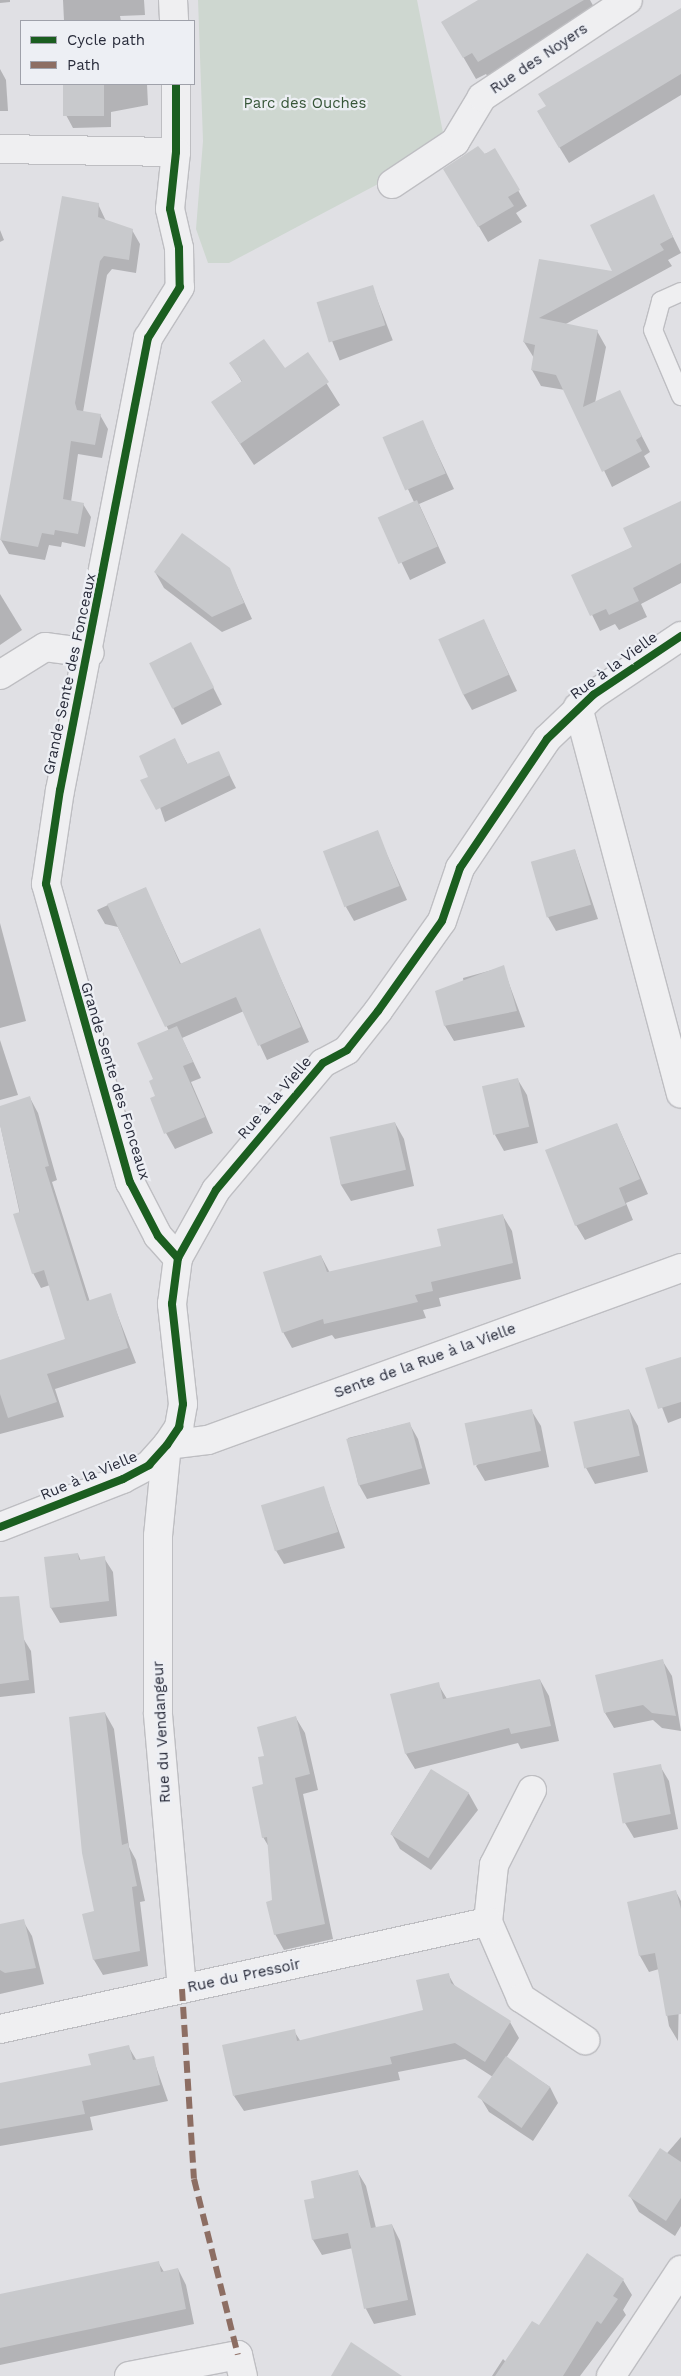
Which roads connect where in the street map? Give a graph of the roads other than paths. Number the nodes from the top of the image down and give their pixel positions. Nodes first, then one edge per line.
1 (173, 0) edge
2 (621, 2) edge
3 (174, 20) edge
4 (176, 85) edge
5 (0, 150) edge
6 (176, 152) junction
7 (392, 184) dead end
8 (681, 292) edge
9 (681, 396) edge
10 (681, 636) edge
11 (90, 653) junction
12 (0, 674) edge
13 (578, 707) junction
14 (681, 1093) edge
15 (178, 1258) junction
16 (681, 1268) edge
17 (167, 1445) junction
18 (0, 1527) edge
19 (532, 1790) dead end
20 (488, 1922) junction
21 (182, 1990) junction
22 (0, 2029) edge
23 (585, 2040) dead end
24 (681, 2270) edge
25 (129, 2376) edge
26 (243, 2376) edge
27 (611, 2376) edge

1 - 3 street
2 - 7 street, Rue des Noyers
4 - 6 street, Grande Sente des Fonceaux
5 - 6 street
6 - 11 street, Grande Sente des Fonceaux
8 - 9 lane
10 - 13 street, Rue à la Vielle
11 - 12 street
11 - 15 street, Grande Sente des Fonceaux
13 - 14 street
13 - 15 street, Rue à la Vielle
15 - 17 street, Rue à la Vielle
16 - 17 street, Sente de la Rue à la Vielle
17 - 18 street, Rue à la Vielle
17 - 21 street, Rue du Vendangeur
19 - 20 street
20 - 21 street, Rue du Pressoir
20 - 23 street
21 - 22 street, Rue du Pressoir
24 - 27 street
25 - 26 street

